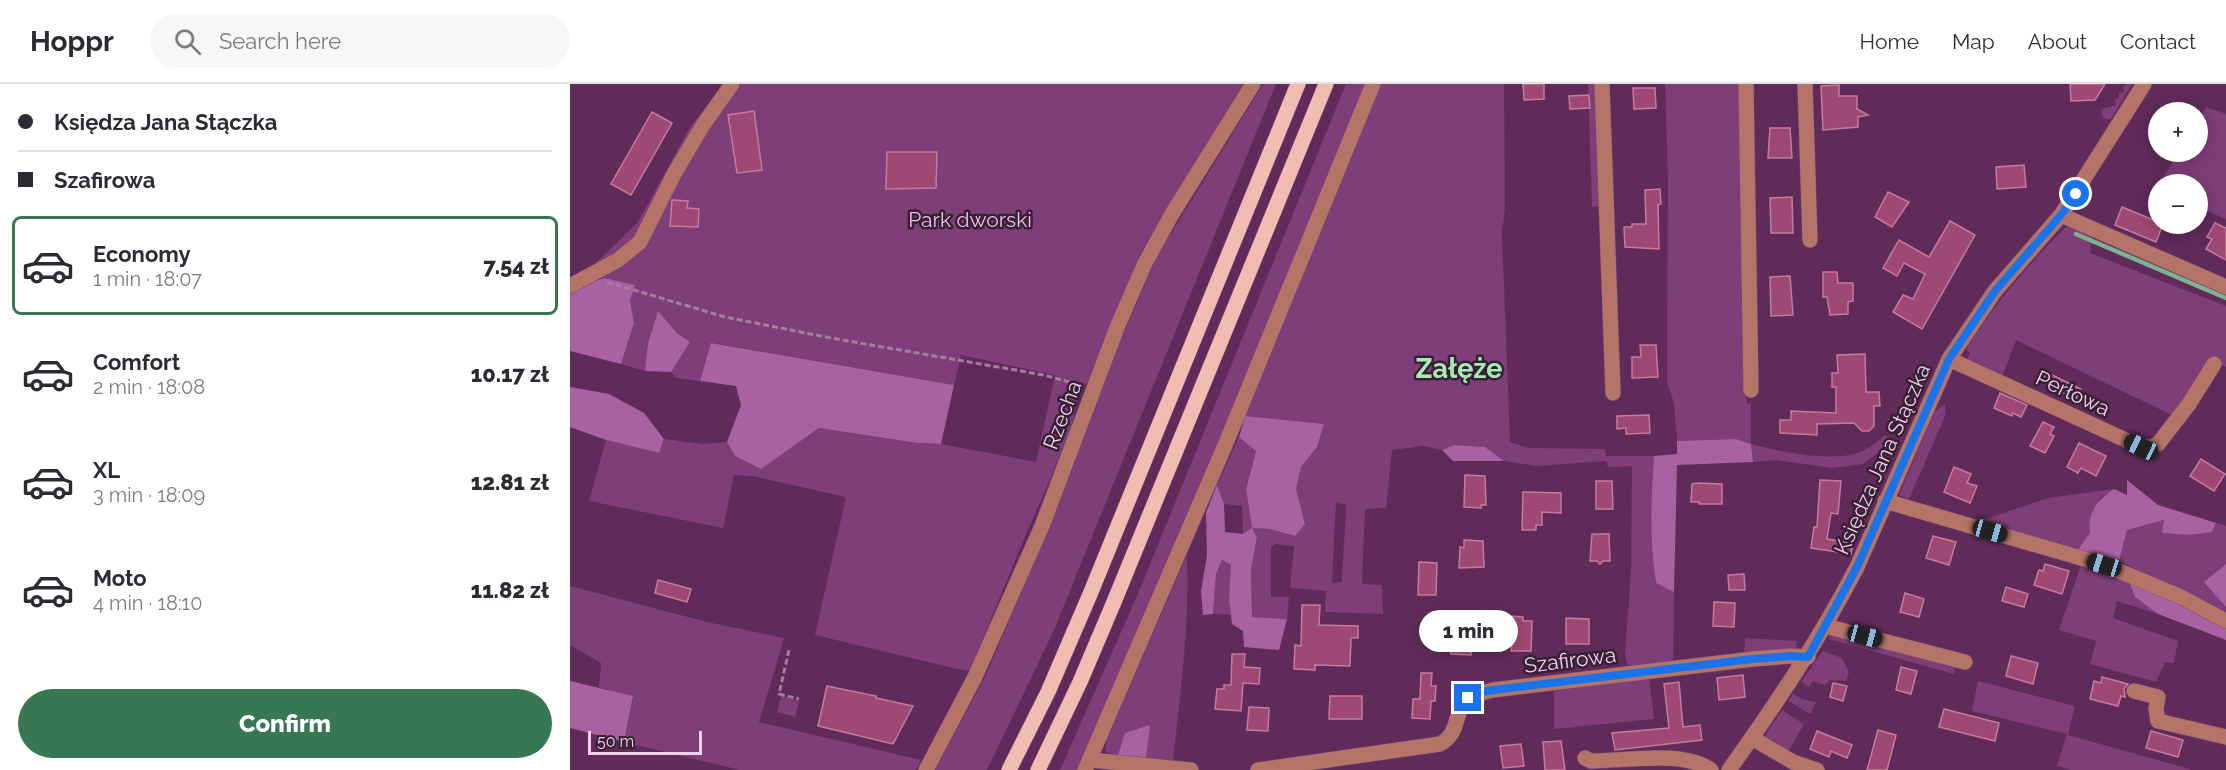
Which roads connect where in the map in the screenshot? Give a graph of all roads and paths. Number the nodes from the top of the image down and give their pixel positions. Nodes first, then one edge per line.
1 (732, 84) edge
2 (1253, 84) edge
3 (1298, 84) edge
4 (1326, 84) edge
5 (1373, 84) edge
6 (1602, 84) edge
7 (1746, 84) edge
8 (1805, 84) edge
9 (2144, 84) edge
10 (2061, 215) junction
11 (1810, 240) dead end
12 (588, 277) junction
13 (570, 286) edge
14 (2226, 287) edge
15 (1949, 359) junction
16 (2214, 364) dead end
17 (1095, 389) junction
18 (1751, 390) dead end
19 (1613, 393) dead end
20 (1885, 501) junction
21 (2226, 621) edge
22 (1825, 626) junction
23 (789, 650) dead end
24 (1808, 657) junction
25 (1965, 662) dead end
26 (2134, 691) dead end
27 (799, 699) dead end
28 (2226, 737) edge
29 (1752, 738) junction
30 (1585, 758) dead end
31 (1088, 765) edge
32 (926, 770) edge
33 (1009, 770) edge
34 (1038, 770) edge
35 (1191, 770) edge
36 (1258, 770) edge
37 (1711, 770) edge
38 (1730, 770) edge
39 (1817, 770) edge

1 - 12 street
2 - 17 street, Rzecha
3 - 33 main road
4 - 34 main road
5 - 31 street
6 - 19 street
7 - 18 street
8 - 11 street
9 - 10 street, Księdza Jana Stączka
10 - 14 street
10 - 15 street, Księdza Jana Stączka
12 - 13 street
12 - 17 path
15 - 16 street, Perłowa
15 - 20 street, Księdza Jana Stączka
17 - 32 street, Rzecha
20 - 21 street
20 - 22 street, Księdza Jana Stączka
22 - 24 street, Księdza Jana Stączka
22 - 25 street
23 - 27 path
24 - 29 street, Księdza Jana Stączka
24 - 36 street, Szafirowa
26 - 28 street
29 - 38 street, Księdza Jana Stączka
29 - 39 street
30 - 37 street
31 - 35 street

